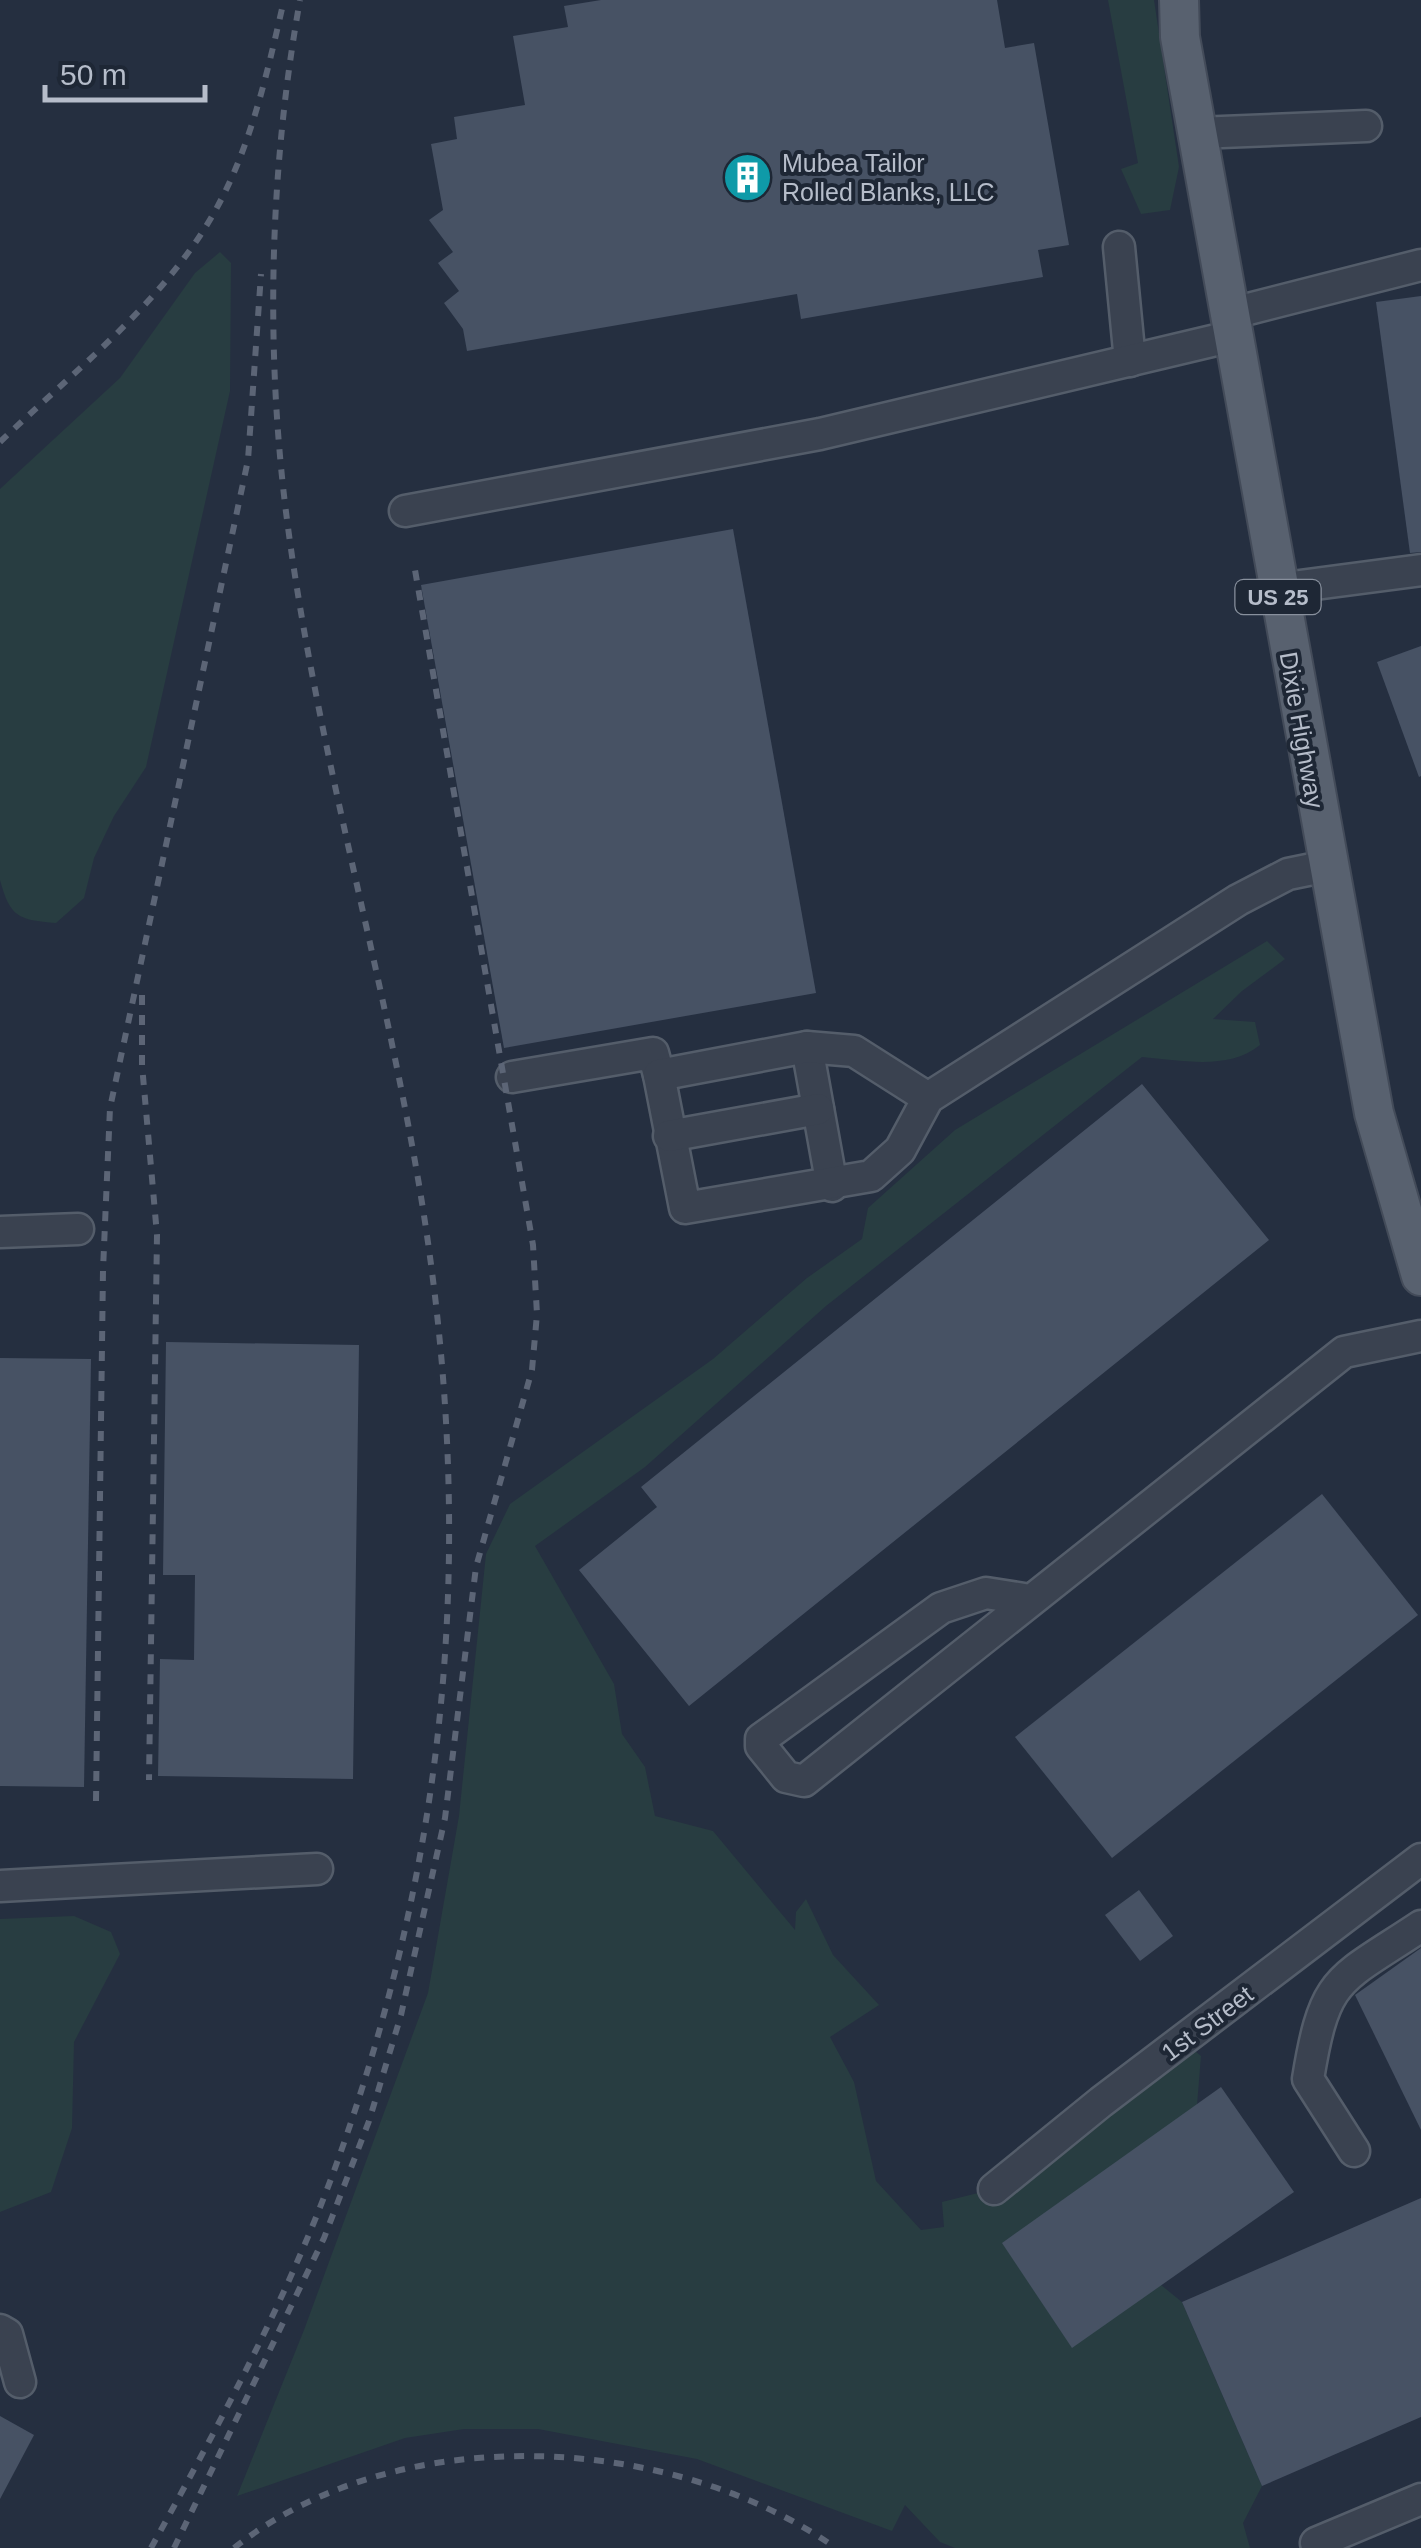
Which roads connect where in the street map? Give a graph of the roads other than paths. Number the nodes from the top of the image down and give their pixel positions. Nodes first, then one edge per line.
1 (1179, 0) edge
2 (1366, 126) dead end
3 (1197, 133) junction
4 (1119, 247) dead end
5 (1421, 265) edge
6 (1231, 325) junction
7 (1130, 361) junction
8 (405, 511) dead end
9 (1421, 570) edge
10 (1277, 589) junction
11 (1327, 866) junction
12 (807, 1048) junction
13 (659, 1075) junction
14 (512, 1077) dead end
15 (928, 1098) junction
16 (818, 1109) junction
17 (669, 1136) junction
18 (832, 1186) junction
19 (1408, 1188) edge
20 (78, 1229) dead end
21 (0, 1232) edge
22 (1421, 1276) edge
23 (1421, 1336) edge
24 (1030, 1600) junction
25 (1421, 1859) edge
26 (317, 1868) dead end
27 (0, 1886) edge
28 (1421, 1926) edge
29 (1354, 2151) dead end
30 (994, 2189) dead end
31 (0, 2330) edge
32 (20, 2382) dead end
33 (1421, 2499) edge
34 (1316, 2543) dead end

1 - 3 main road, Dixie Highway / US 25
2 - 3 street
3 - 6 main road, Dixie Highway / US 25
4 - 7 street
5 - 6 street
6 - 7 street
6 - 10 main road, Dixie Highway / US 25
7 - 8 street
9 - 10 street
10 - 11 main road, Dixie Highway / US 25
11 - 15 street
11 - 19 main road, Dixie Highway / US 25
12 - 13 street
12 - 15 street
12 - 16 street
13 - 14 street
13 - 17 street
15 - 18 street
16 - 17 street
16 - 18 street
17 - 18 street
19 - 22 main road, Dixie Highway / US 25
20 - 21 street
23 - 24 street
24 - 24 street
25 - 30 street, 1st Street
26 - 27 street
28 - 29 street
31 - 32 street
33 - 34 street

